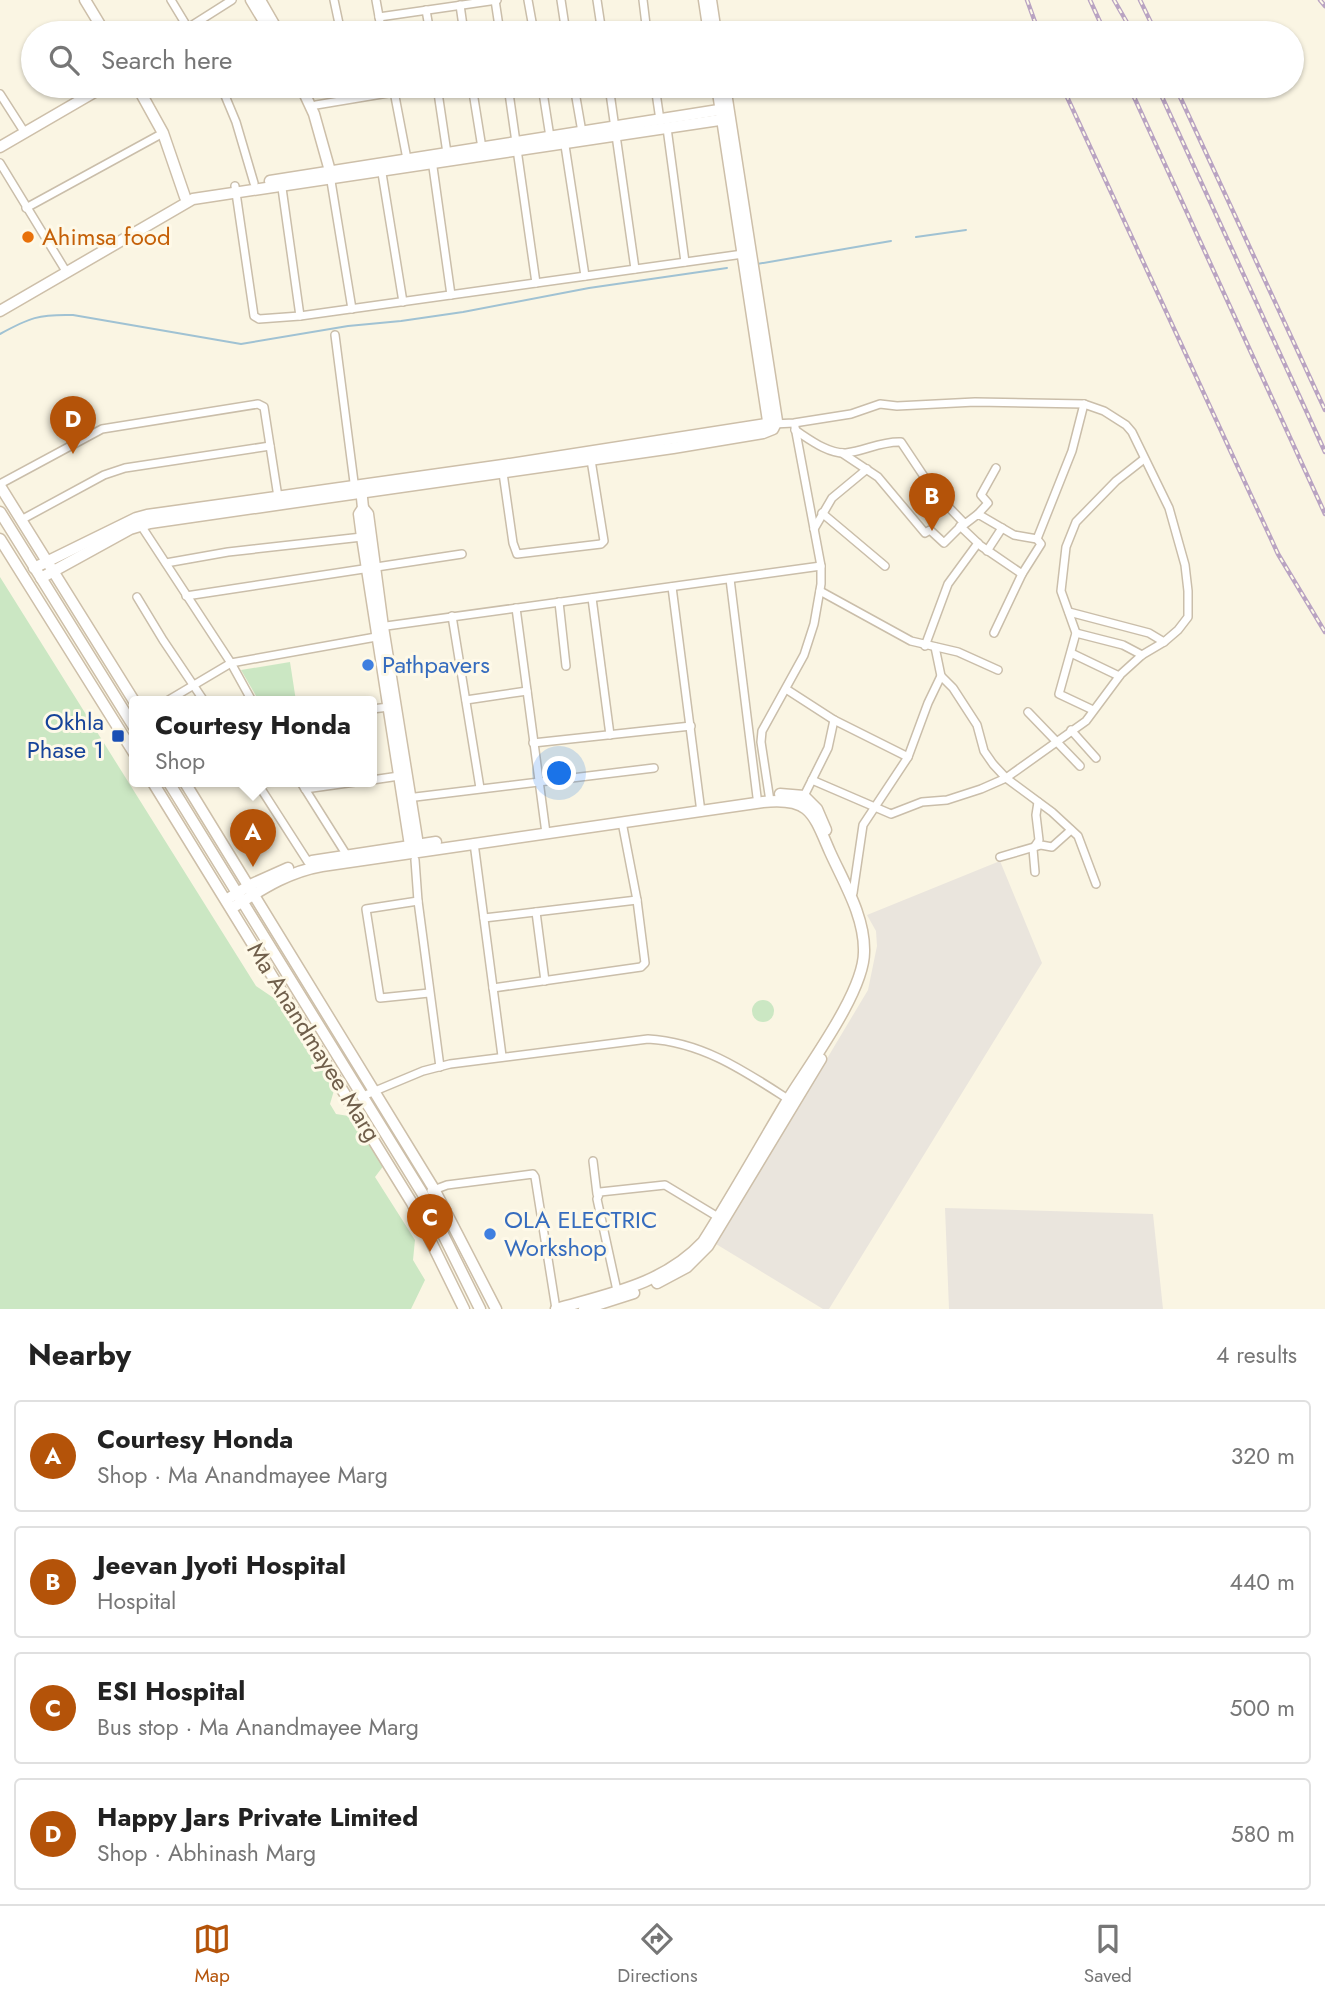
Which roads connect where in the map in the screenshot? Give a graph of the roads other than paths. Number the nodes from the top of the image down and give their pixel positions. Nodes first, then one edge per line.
1 (85, 0) edge
2 (171, 0) edge
3 (232, 0) edge
4 (251, 0) edge
5 (261, 0) edge
6 (334, 0) edge
7 (376, 0) edge
8 (496, 0) edge
9 (528, 0) edge
10 (561, 0) edge
11 (597, 0) edge
12 (643, 0) edge
13 (704, 0) edge
14 (711, 0) edge
15 (460, 5) junction
16 (426, 10) junction
17 (379, 17) junction
18 (98, 21) edge
19 (184, 21) edge
20 (204, 21) edge
21 (264, 21) edge
22 (272, 21) edge
23 (338, 21) edge
24 (380, 21) edge
25 (427, 21) edge
26 (462, 21) edge
27 (499, 21) edge
28 (532, 21) edge
29 (564, 21) edge
30 (600, 21) edge
31 (646, 21) edge
32 (707, 21) edge
33 (714, 21) edge
34 (0, 94) edge
35 (85, 98) edge
36 (144, 98) edge
37 (226, 98) edge
38 (307, 98) edge
39 (313, 98) edge
40 (350, 98) edge
41 (395, 98) edge
42 (439, 98) edge
43 (474, 98) edge
44 (510, 98) edge
45 (544, 98) edge
46 (576, 98) edge
47 (612, 98) edge
48 (658, 98) edge
49 (721, 98) edge
50 (725, 98) edge
51 (316, 105) junction
52 (726, 114) junction
53 (664, 124) junction
54 (616, 131) junction
55 (582, 132) junction
56 (25, 133) junction
57 (163, 133) junction
58 (550, 138) junction
59 (564, 139) junction
60 (518, 146) junction
61 (0, 147) edge
62 (482, 148) junction
63 (325, 149) junction
64 (447, 153) junction
65 (407, 159) junction
66 (432, 159) junction
67 (0, 163) edge
68 (381, 167) junction
69 (330, 175) junction
70 (281, 182) junction
71 (254, 183) junction
72 (235, 189) junction
73 (185, 197) junction
74 (26, 208) junction
75 (743, 254) junction
76 (685, 262) junction
77 (64, 268) junction
78 (635, 269) junction
79 (585, 276) junction
80 (536, 283) junction
81 (451, 295) junction
82 (403, 302) junction
83 (0, 309) edge
84 (352, 309) junction
85 (300, 316) junction
86 (335, 335) dead end
87 (1084, 404) junction
88 (771, 424) junction
89 (795, 427) junction
90 (270, 446) junction
91 (842, 453) junction
92 (1144, 458) junction
93 (591, 460) junction
94 (996, 468) dead end
95 (867, 469) junction
96 (503, 473) junction
97 (0, 485) edge
98 (358, 490) junction
99 (278, 497) junction
100 (363, 508) junction
101 (0, 512) edge
102 (822, 513) junction
103 (978, 514) junction
104 (21, 520) junction
105 (139, 522) junction
106 (962, 524) junction
107 (814, 528) junction
108 (1003, 528) junction
109 (362, 537) junction
110 (0, 539) edge
111 (1037, 539) junction
112 (978, 543) junction
113 (987, 551) junction
114 (462, 554) dead end
115 (166, 563) junction
116 (821, 566) junction
117 (885, 566) dead end
118 (49, 567) junction
119 (34, 568) junction
120 (371, 569) junction
121 (1022, 574) junction
122 (41, 578) junction
123 (730, 579) junction
124 (672, 587) junction
125 (820, 591) junction
126 (186, 596) junction
127 (136, 597) dead end
128 (592, 598) junction
129 (559, 602) junction
130 (516, 608) junction
131 (1069, 612) junction
132 (452, 616) junction
133 (378, 630) junction
134 (994, 633) dead end
135 (1076, 633) junction
136 (1164, 642) junction
137 (925, 646) junction
138 (935, 647) junction
139 (1071, 653) junction
140 (1142, 655) junction
141 (231, 663) junction
142 (566, 666) dead end
143 (998, 670) dead end
144 (942, 676) junction
145 (1119, 676) junction
146 (194, 685) junction
147 (786, 689) junction
148 (527, 691) junction
149 (131, 696) edge
150 (175, 696) edge
151 (201, 696) edge
152 (249, 696) edge
153 (466, 700) junction
154 (389, 707) junction
155 (377, 708) edge
156 (1093, 710) junction
157 (1028, 712) dead end
158 (129, 719) edge
159 (834, 720) junction
160 (691, 726) junction
161 (1071, 730) junction
162 (610, 734) junction
163 (1055, 741) junction
164 (533, 743) junction
165 (129, 745) edge
166 (908, 757) junction
167 (1097, 758) dead end
168 (1080, 766) dead end
169 (654, 768) dead end
170 (399, 776) junction
171 (1006, 778) junction
172 (377, 779) edge
173 (812, 779) junction
174 (538, 781) junction
175 (156, 787) edge
176 (172, 787) edge
177 (188, 787) edge
178 (260, 787) edge
179 (319, 787) edge
180 (305, 789) joint
181 (480, 789) junction
182 (757, 797) junction
183 (407, 798) junction
184 (769, 798) junction
185 (802, 800) junction
186 (1038, 802) junction
187 (875, 808) junction
188 (701, 809) junction
189 (622, 822) junction
190 (546, 830) junction
191 (1071, 830) junction
192 (474, 843) junction
193 (1034, 846) junction
194 (415, 851) junction
195 (346, 854) junction
196 (1000, 857) dead end
197 (308, 862) junction
198 (1035, 872) dead end
199 (1097, 884) dead end
200 (252, 889) junction
201 (853, 892) junction
202 (241, 897) junction
203 (637, 900) junction
204 (418, 901) junction
205 (229, 904) junction
206 (536, 912) junction
207 (484, 918) junction
208 (866, 940) junction
209 (545, 981) junction
210 (493, 988) junction
211 (429, 993) junction
212 (502, 1056) junction
213 (440, 1067) junction
214 (374, 1090) junction
215 (363, 1096) junction
216 (791, 1101) junction
217 (593, 1161) dead end
218 (434, 1189) junction
219 (597, 1194) junction
220 (424, 1196) junction
221 (718, 1217) junction
222 (618, 1296) junction
223 (464, 1309) edge
224 (480, 1309) edge
225 (496, 1309) edge
226 (556, 1309) edge
227 (584, 1309) edge

1 - 18 street
2 - 19 street
3 - 20 street
4 - 21 street
5 - 22 street
6 - 23 street
7 - 17 street
8 - 15 street
8 - 27 street
9 - 28 street
10 - 29 street
11 - 30 street
12 - 31 street
13 - 32 street
14 - 33 street
15 - 16 street
15 - 26 street
16 - 17 street
16 - 25 street
17 - 24 street
34 - 56 street
35 - 56 street
36 - 57 street
37 - 71 street
38 - 63 street
39 - 51 street
40 - 51 street
41 - 65 street
42 - 64 street
43 - 62 street
44 - 60 street
45 - 58 street
46 - 55 street
47 - 54 street
48 - 53 street
49 - 52 street
50 - 52 street
51 - 63 street
52 - 53 street
52 - 75 street
52 - 88 street
53 - 54 street
53 - 76 street
54 - 55 street
54 - 59 street
54 - 78 street
55 - 59 street
56 - 61 street
57 - 73 street
57 - 74 street
58 - 59 street
58 - 60 street
59 - 60 street
59 - 79 street
60 - 62 street
60 - 66 street
60 - 80 street
62 - 64 street
63 - 69 street
64 - 66 street
65 - 66 street
65 - 68 street
66 - 68 street
66 - 81 street
67 - 74 street
68 - 69 street
68 - 82 street
69 - 70 street
69 - 84 street
70 - 71 street
70 - 72 street
70 - 85 street
71 - 72 street
72 - 73 street
72 - 83 street
72 - 85 street
73 - 77 street
74 - 77 street
75 - 76 street
75 - 88 street
76 - 78 street
77 - 83 street
78 - 79 street
79 - 80 street
80 - 81 street
81 - 82 street
82 - 84 street
84 - 85 street
86 - 98 street
87 - 89 street
87 - 92 street
87 - 111 street
88 - 89 street
88 - 93 street
88 - 98 street
89 - 91 street
89 - 107 street
90 - 97 street
90 - 99 street
90 - 104 street
91 - 95 street
91 - 106 street
92 - 131 street
92 - 136 street
93 - 96 street
93 - 96 street
94 - 103 street
95 - 102 street
95 - 106 street
96 - 98 street
97 - 104 street
98 - 99 street
98 - 100 street
98 - 105 street
99 - 105 street
100 - 109 street
100 - 120 street
101 - 119 street
102 - 107 street
102 - 117 street
103 - 106 street
103 - 108 street
104 - 118 street
105 - 115 street
105 - 118 street
106 - 112 street
107 - 116 street
108 - 111 street
108 - 113 street
109 - 115 street
109 - 120 street
110 - 165 street
111 - 121 street
112 - 113 street
112 - 137 street
113 - 121 street
114 - 120 street
115 - 126 street
116 - 123 street
116 - 125 street
118 - 119 street
118 - 122 street
118 - 149 street
119 - 122 street
120 - 126 street
120 - 133 street
121 - 134 street
122 - 158 street
123 - 124 street
123 - 182 street
124 - 128 street
124 - 160 street
125 - 137 street
125 - 147 street
126 - 141 street
127 - 146 street
128 - 129 street
128 - 162 street
129 - 130 street
129 - 142 street
130 - 132 street
130 - 148 street
131 - 135 street
131 - 136 street
132 - 133 street
132 - 153 street
133 - 141 street
133 - 154 street
133 - 183 street
135 - 139 street
135 - 140 street
136 - 140 street
137 - 138 street
138 - 143 street
138 - 144 street
139 - 145 street
139 - 156 street
140 - 145 street
141 - 146 street
141 - 152 street
144 - 166 street
144 - 171 street
145 - 156 street
146 - 150 street
146 - 151 street
147 - 159 street
147 - 184 street
148 - 153 street
148 - 164 street
153 - 181 street
154 - 155 street
154 - 170 street
156 - 161 street
157 - 163 street
159 - 166 street
159 - 173 street
160 - 162 street
160 - 188 street
161 - 163 street
161 - 167 street
162 - 164 street
163 - 168 street
163 - 171 street
164 - 174 street
166 - 187 street
169 - 174 street
170 - 172 street
170 - 183 street
171 - 186 street
171 - 187 street
173 - 185 street
173 - 187 street
174 - 181 street
174 - 190 street
175 - 205 street, Ma Anandmayee Marg
176 - 202 street, Ma Anandmayee Marg
177 - 200 street
178 - 197 street
179 - 180 street
180 - 195 street
181 - 183 street
182 - 184 street
182 - 188 street
183 - 194 street
184 - 185 street
184 - 188 street
185 - 201 street
185 - 208 street
186 - 191 street
186 - 193 street
187 - 201 street
188 - 189 street
188 - 190 street
189 - 190 street
189 - 203 street
190 - 192 street
190 - 194 street
191 - 193 street
191 - 199 street
192 - 194 street
192 - 207 street
193 - 196 street
193 - 198 street
194 - 195 street
194 - 200 street
194 - 204 street
195 - 197 street
197 - 200 street
200 - 202 street
200 - 214 street
201 - 208 street
202 - 205 street
202 - 215 street, Ma Anandmayee Marg
203 - 206 street
203 - 209 street
204 - 211 street
204 - 211 street
205 - 223 street, Ma Anandmayee Marg
206 - 207 street
206 - 209 street
207 - 210 street
208 - 216 street
209 - 210 street
210 - 212 street
211 - 213 street
212 - 213 street
212 - 216 street
213 - 214 street
214 - 215 street
214 - 218 street
215 - 220 street, Ma Anandmayee Marg
216 - 221 street
216 - 222 street
217 - 219 street
218 - 220 street
218 - 225 street
218 - 226 street
219 - 221 street
219 - 222 street
220 - 224 street, Ma Anandmayee Marg
221 - 222 street
222 - 226 street
222 - 227 street

